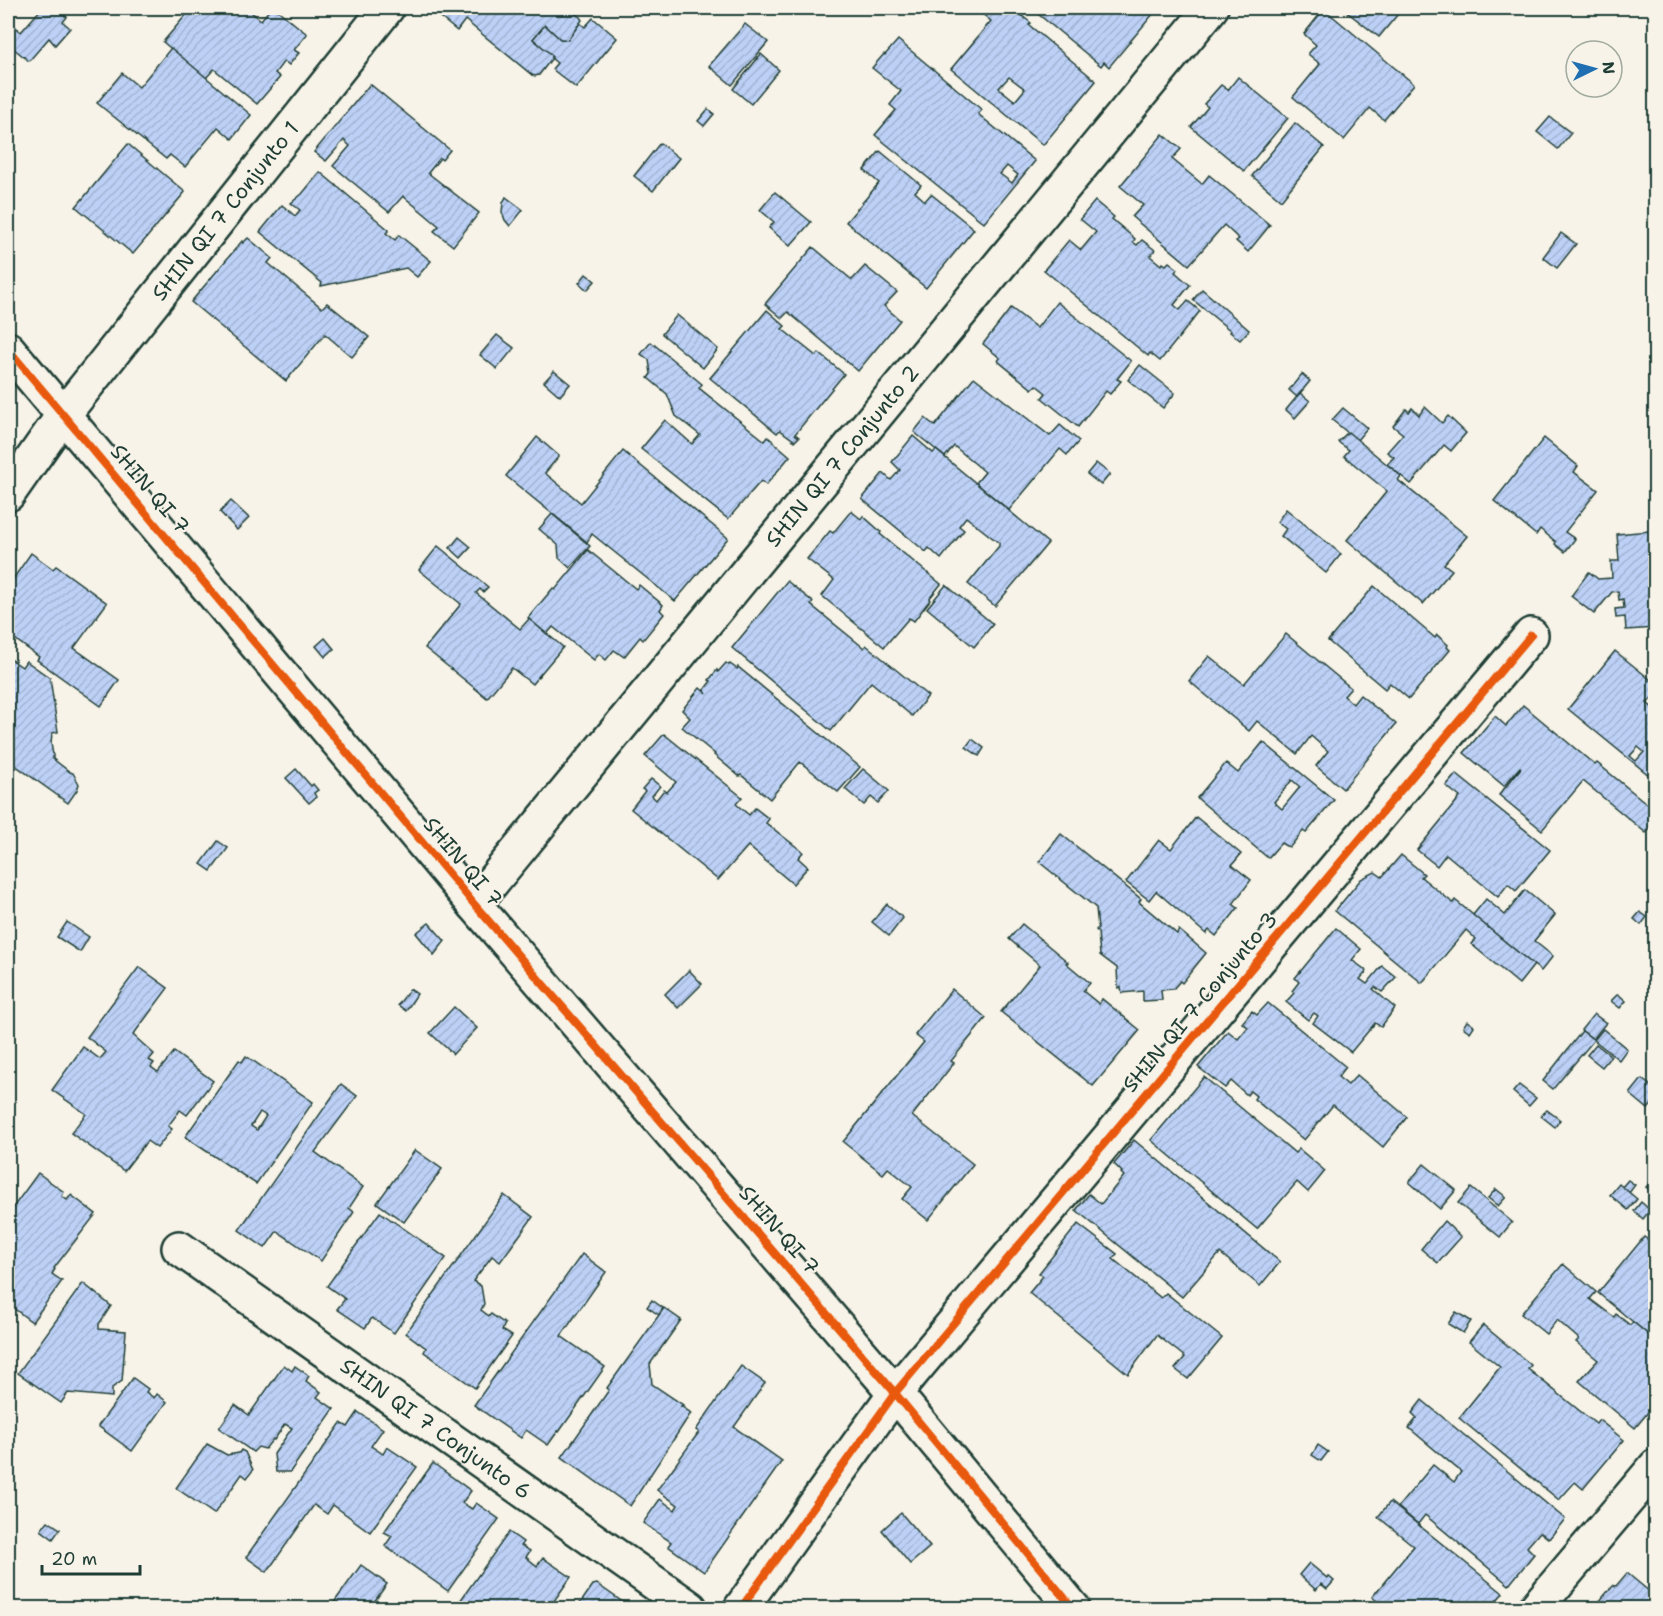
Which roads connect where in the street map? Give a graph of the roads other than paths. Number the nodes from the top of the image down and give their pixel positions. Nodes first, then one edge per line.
1 (387, 8) edge
2 (1211, 8) edge
3 (8, 349) edge
4 (64, 414) junction
5 (8, 494) edge
6 (1531, 634) dead end
7 (474, 904) junction
8 (179, 1248) dead end
9 (896, 1393) junction
10 (1656, 1466) edge
11 (690, 1608) edge
12 (741, 1608) edge
13 (1073, 1608) edge
14 (1536, 1608) edge

1 - 4 street, SHIN QI 7 Conjunto 1
2 - 7 street, SHIN QI 7 Conjunto 2
3 - 4 street, SHIN QI 7
4 - 5 street, SHIN QI 7 Conjunto 1
4 - 7 street, SHIN QI 7
6 - 9 street, SHIN QI 7 Conjunto 3
7 - 9 street, SHIN QI 7
8 - 11 street, SHIN QI 7 Conjunto 6
9 - 12 street
9 - 13 street, SHIN QI 7
10 - 14 street

